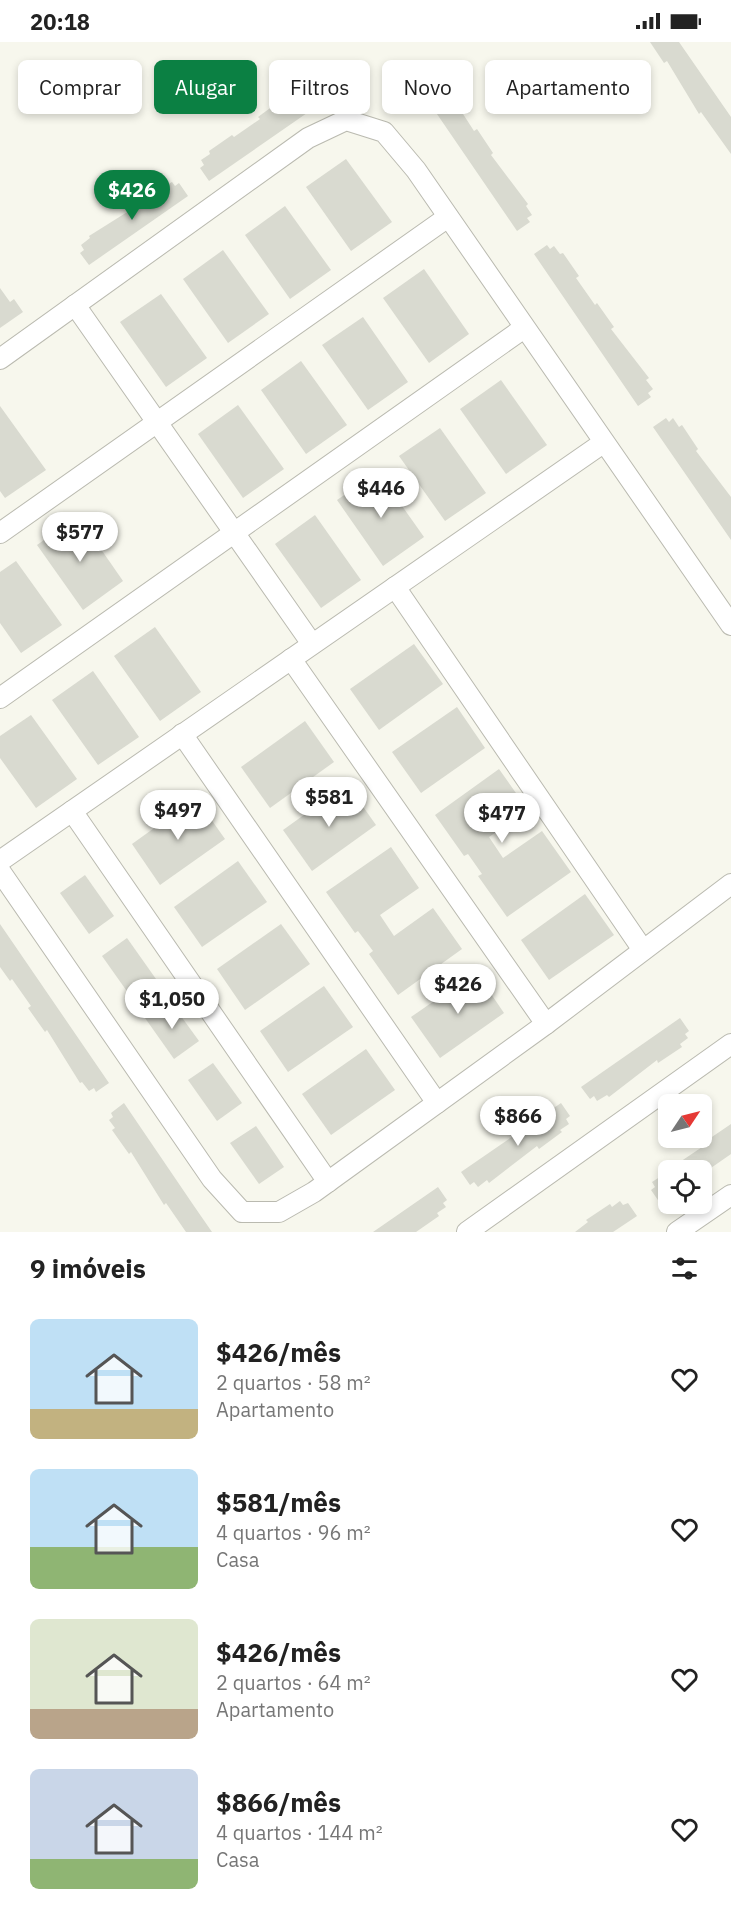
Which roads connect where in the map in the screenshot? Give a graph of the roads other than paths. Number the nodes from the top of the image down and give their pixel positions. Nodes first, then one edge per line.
1 (448, 217) junction
2 (75, 304) junction
3 (524, 328) junction
4 (0, 359) edge
5 (157, 422) junction
6 (603, 443) junction
7 (0, 533) edge
8 (234, 533) junction
9 (395, 587) junction
10 (731, 625) edge
11 (312, 644) junction
12 (291, 659) junction
13 (0, 698) edge
14 (182, 734) junction
15 (72, 811) junction
16 (0, 861) edge
17 (0, 872) edge
18 (731, 884) edge
19 (644, 950) junction
20 (546, 1024) junction
21 (730, 1045) edge
22 (437, 1103) junction
23 (328, 1182) junction
24 (731, 1195) edge
25 (686, 1230) edge
26 (467, 1232) edge

1 - 2 street
1 - 3 street
1 - 5 street
2 - 4 street
2 - 5 street
3 - 6 street
3 - 8 street
5 - 7 street
5 - 8 street
6 - 9 street
6 - 10 street
8 - 11 street
8 - 13 street
9 - 11 street
9 - 19 street
11 - 12 street
12 - 14 street
12 - 20 street
14 - 15 street
14 - 22 street
15 - 16 street
15 - 23 street
17 - 23 street
18 - 19 street
19 - 20 street
20 - 22 street
21 - 26 street
22 - 23 street
24 - 25 street

